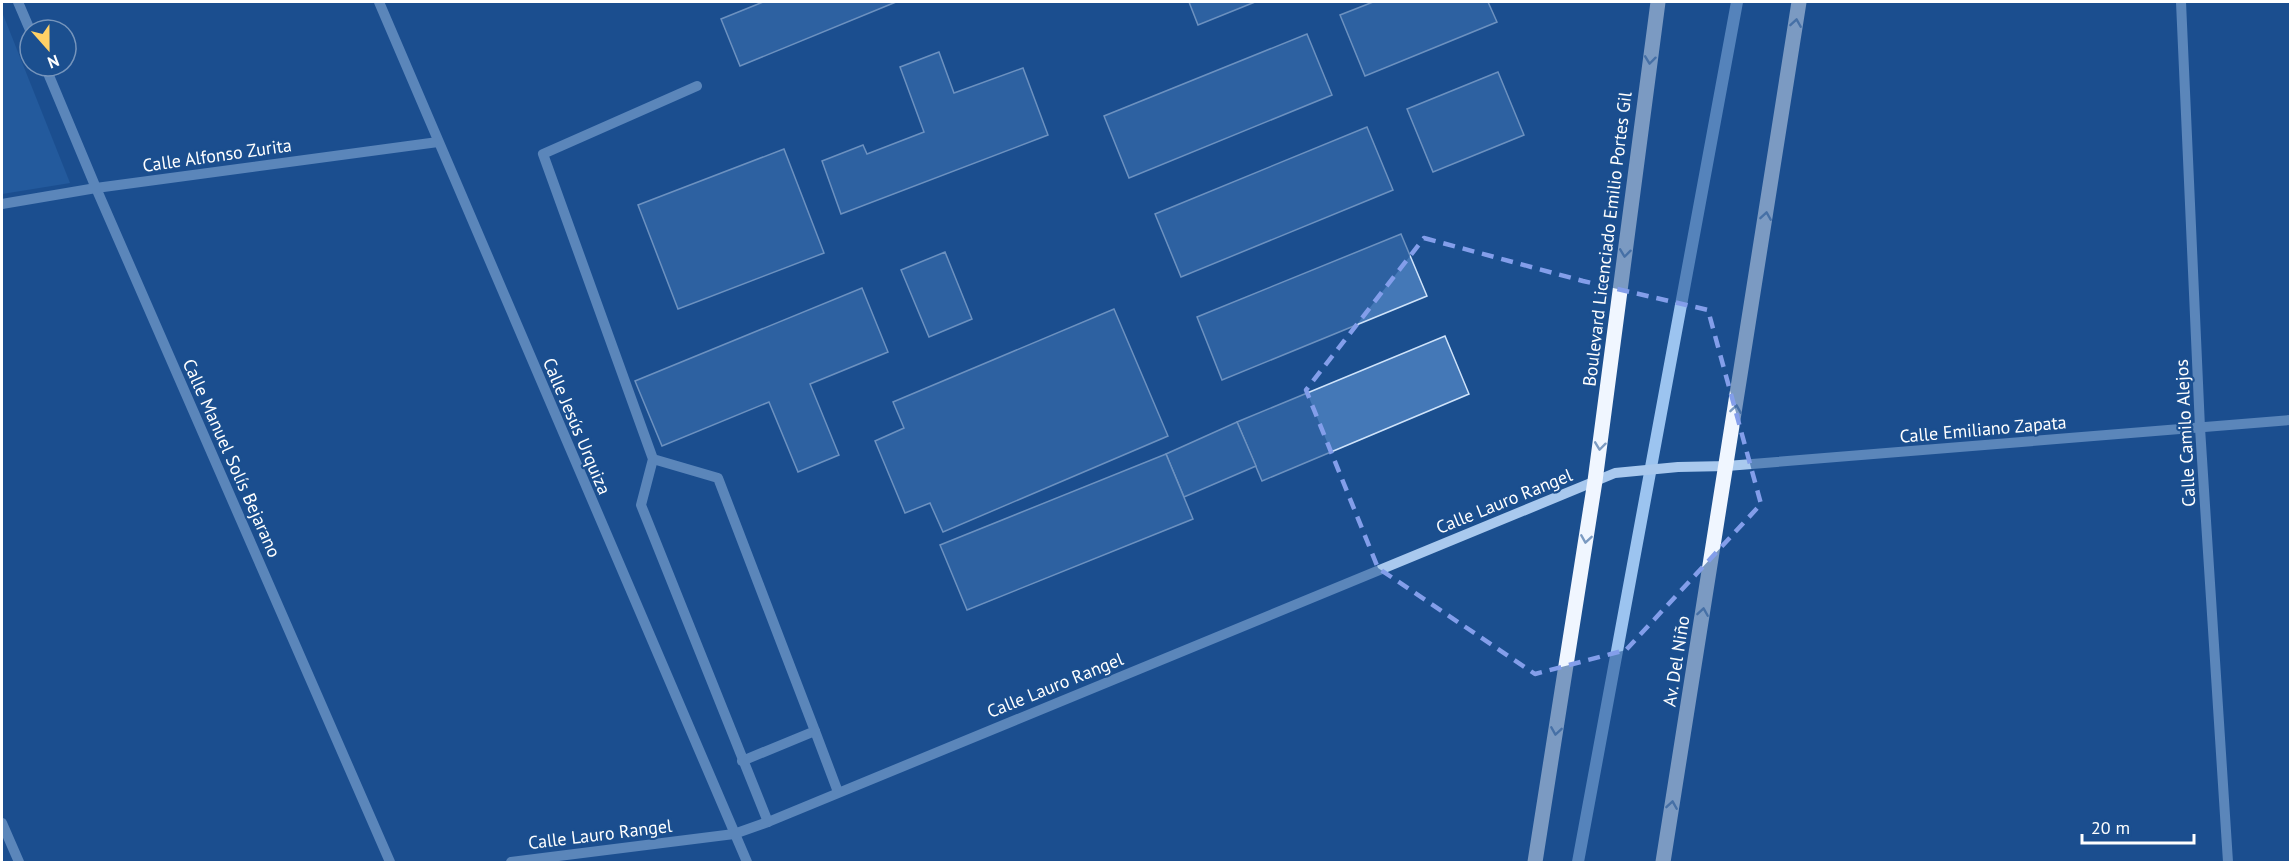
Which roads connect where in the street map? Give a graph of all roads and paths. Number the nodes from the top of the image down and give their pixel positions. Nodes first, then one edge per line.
1 (18, 2) edge
2 (379, 2) edge
3 (1658, 2) edge
4 (1799, 2) edge
5 (2181, 2) edge
6 (25, 18) edge
7 (50, 78) edge
8 (697, 86) dead end
9 (438, 142) junction
10 (96, 188) junction
11 (2, 204) edge
12 (2290, 420) edge
13 (2200, 428) junction
14 (653, 459) junction
15 (1727, 466) junction
16 (1615, 473) joint
17 (1595, 481) junction
18 (815, 731) junction
19 (742, 761) junction
20 (838, 792) junction
21 (768, 822) junction
22 (2, 823) edge
23 (734, 834) junction
24 (19, 862) edge
25 (390, 862) edge
26 (511, 862) edge
27 (747, 862) edge
28 (1535, 862) edge
29 (1663, 862) edge
30 (2228, 862) edge

1 - 6 street
2 - 9 street, Calle Jesús Urquiza
3 -> 17 main road, Boulevard Licenciado Emilio Portes Gil
15 -> 4 main road
5 - 13 street, Calle Camilo Alejos
7 - 10 street, Calle Manuel Solís Bejarano
8 - 14 street
9 - 10 street, Calle Alfonso Zurita
9 - 23 street, Calle Jesús Urquiza
10 - 11 street, Calle Alfonso Zurita
10 - 25 street, Calle Manuel Solís Bejarano
12 - 13 street, Calle Emiliano Zapata
13 - 15 street, Calle Emiliano Zapata
13 - 30 street, Calle Camilo Alejos
14 - 18 street
14 - 19 street
15 - 16 street, Calle Emiliano Zapata
29 -> 15 main road, Av. Del Niño
16 - 17 street, Calle Lauro Rangel
17 - 20 street, Calle Lauro Rangel
17 -> 28 main road
18 - 19 street
18 - 20 street
19 - 21 street
20 - 21 street, Calle Lauro Rangel
21 - 23 street, Calle Lauro Rangel
22 - 24 street
23 - 26 street, Calle Lauro Rangel
23 - 27 street, Calle Jesús Urquiza

